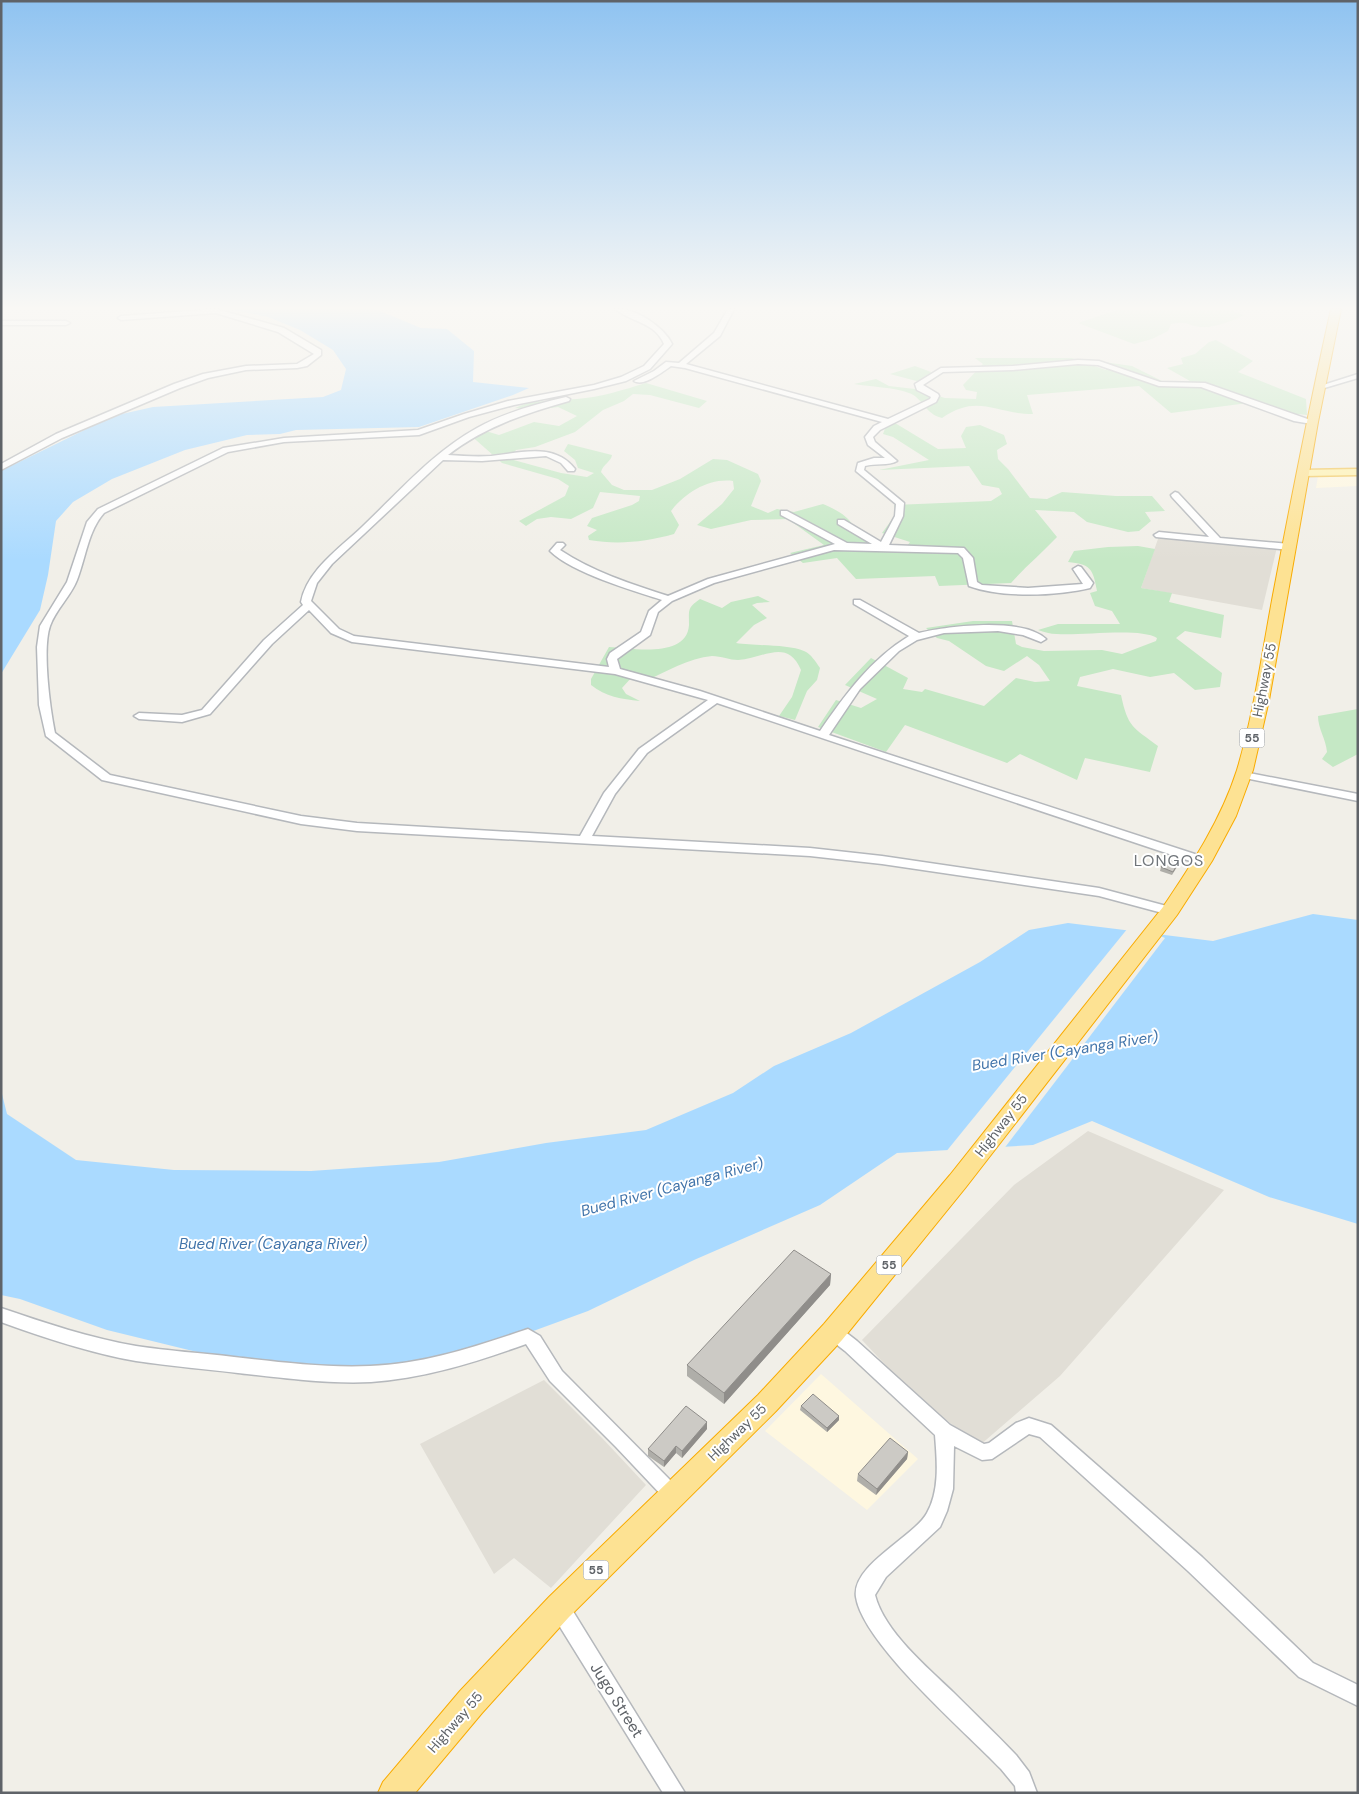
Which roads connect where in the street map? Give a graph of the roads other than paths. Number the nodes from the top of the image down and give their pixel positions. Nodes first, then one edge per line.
1 (161, 393) edge
2 (561, 393) edge
3 (599, 393) edge
4 (782, 393) edge
5 (928, 393) edge
6 (1224, 393) edge
7 (1318, 393) edge
8 (1304, 420) junction
9 (889, 422) junction
10 (441, 457) junction
11 (1, 468) edge
12 (571, 469) dead end
13 (1358, 472) edge
14 (1303, 473) junction
15 (1175, 495) dead end
16 (784, 513) dead end
17 (842, 522) dead end
18 (1159, 535) dead end
19 (1217, 540) junction
20 (560, 545) dead end
21 (845, 546) junction
22 (883, 547) junction
23 (1290, 547) junction
24 (1078, 569) dead end
25 (669, 599) junction
26 (858, 602) dead end
27 (309, 605) junction
28 (918, 636) junction
29 (1041, 639) dead end
30 (615, 671) junction
31 (715, 700) junction
32 (138, 716) dead end
33 (822, 736) junction
34 (1244, 776) junction
35 (1358, 792) edge
36 (1352, 797) edge
37 (584, 840) junction
38 (1203, 861) junction
39 (1170, 911) junction
40 (1, 1315) edge
41 (833, 1332) junction
42 (944, 1432) junction
43 (673, 1495) junction
44 (559, 1607) junction
45 (1358, 1696) edge
46 (394, 1793) edge
47 (675, 1793) edge
48 (1027, 1793) edge

1 - 11 street
2 - 37 street
3 - 10 street
4 - 9 street
5 - 9 street
6 - 8 street
7 - 8 highway, Highway 55 / 55
8 - 14 highway, Highway 55 / 55
9 - 22 street
10 - 12 street
10 - 27 street
13 - 14 main road
14 - 23 highway, Highway 55 / 55
15 - 19 street
16 - 21 street
17 - 22 street
18 - 19 street
19 - 23 street
20 - 25 street
21 - 22 street
21 - 25 street
22 - 24 street
23 - 34 highway, Highway 55 / 55
25 - 30 street
26 - 28 street
27 - 30 street
27 - 32 street
28 - 29 street
28 - 33 street
30 - 31 street
31 - 33 street
31 - 37 street
33 - 38 street
34 - 36 street
34 - 38 highway, Highway 55 / 55
35 - 36 street
37 - 39 street
38 - 39 highway, Highway 55 / 55
39 - 41 highway, Highway 55 / 55
40 - 43 street
41 - 42 street
41 - 43 highway, Highway 55 / 55
42 - 45 street
42 - 48 street
43 - 44 highway, Highway 55 / 55
44 - 46 highway, Highway 55 / 55
44 - 47 street, Jugo Street

